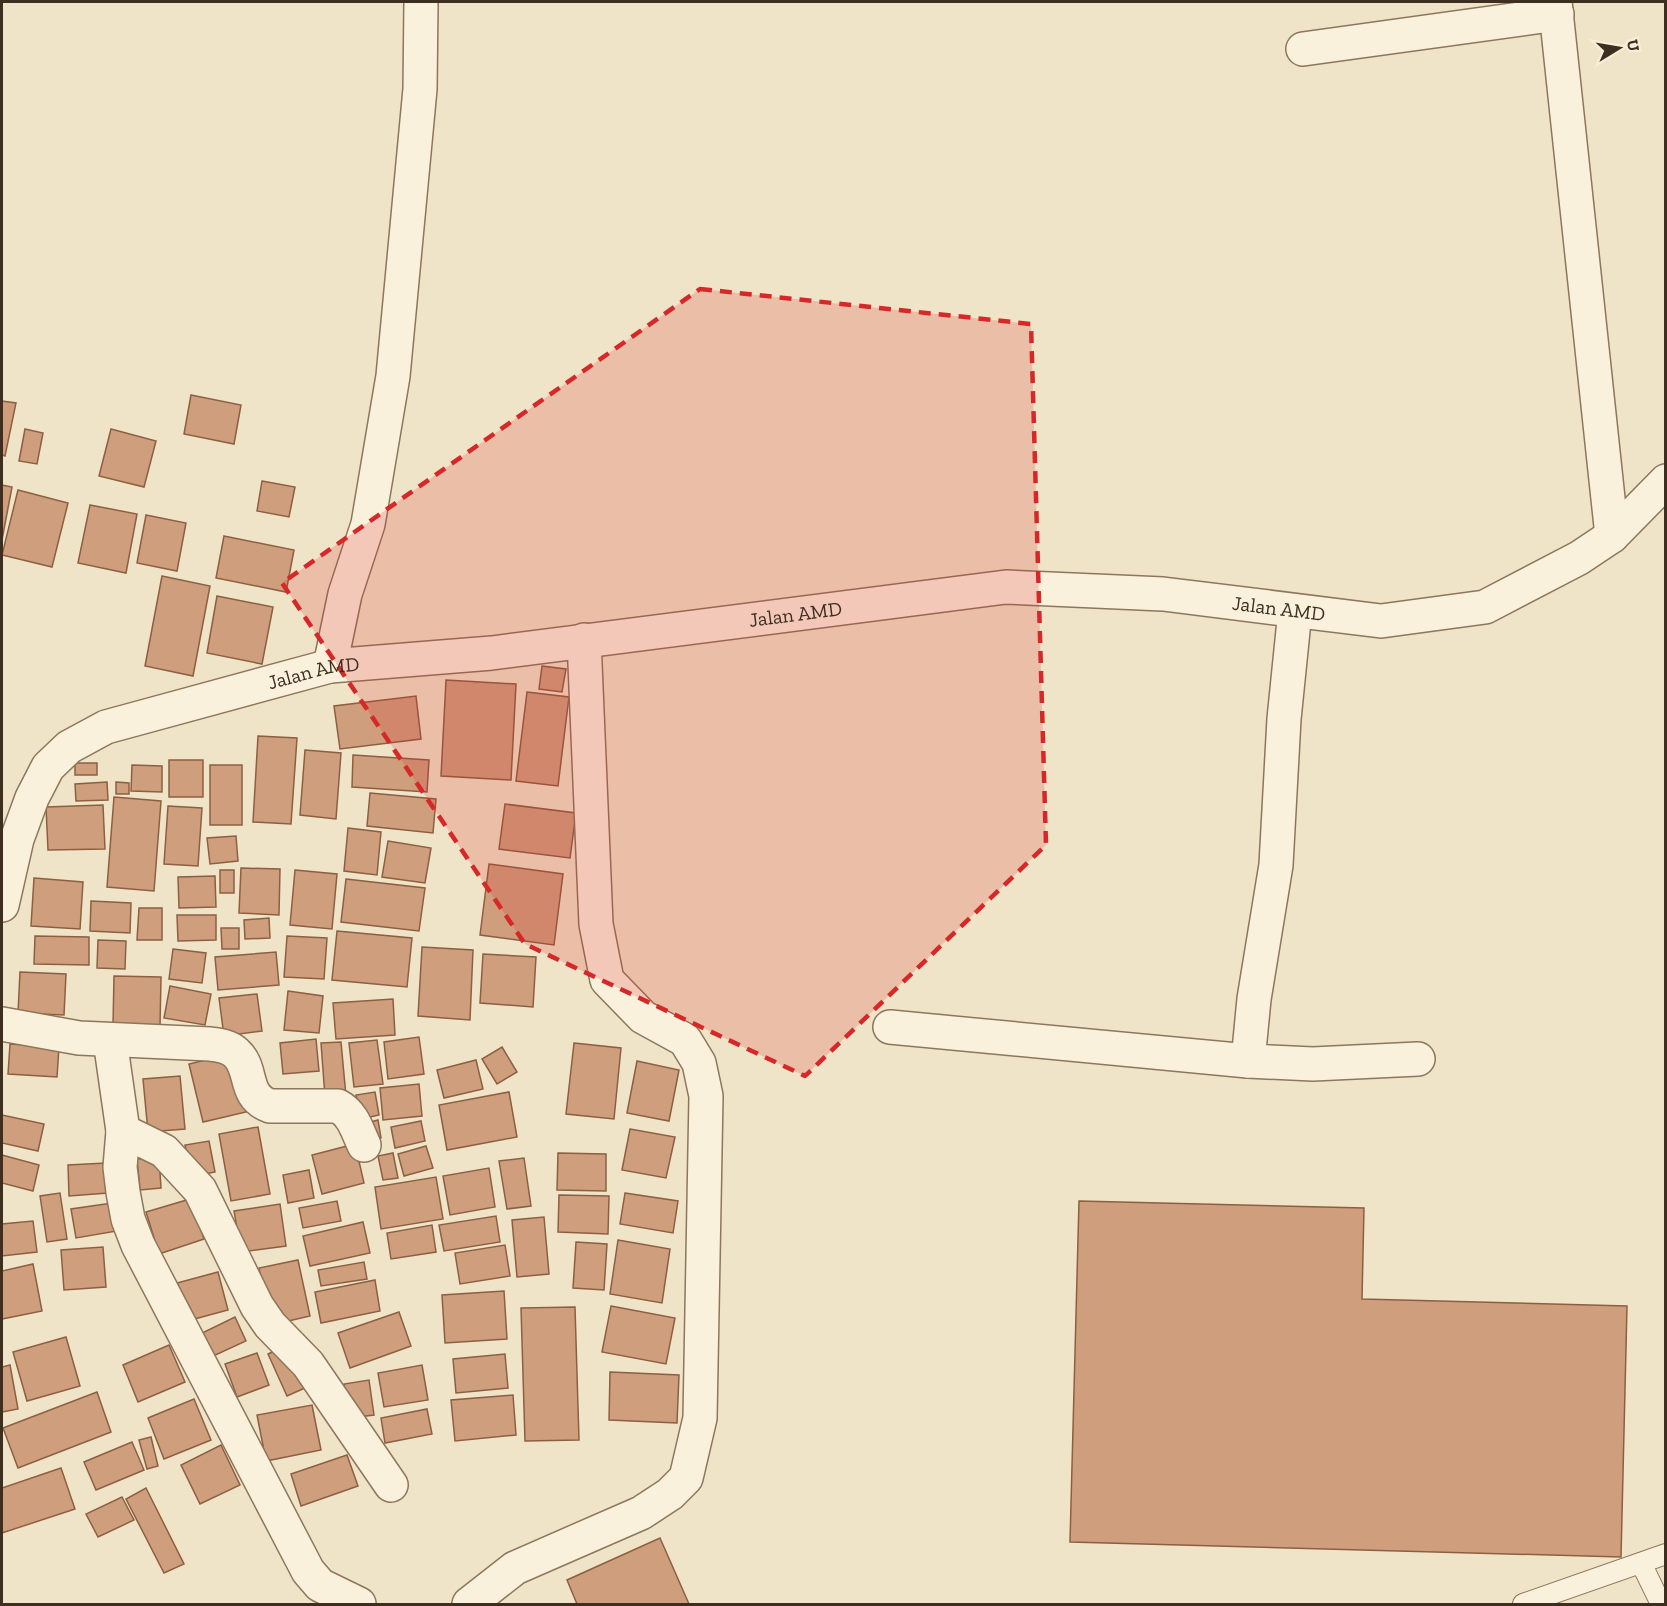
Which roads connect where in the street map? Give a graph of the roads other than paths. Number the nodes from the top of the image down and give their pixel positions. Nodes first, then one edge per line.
1 (421, 2) edge
2 (1556, 8) edge
3 (1303, 49) dead end
4 (1665, 481) edge
5 (1612, 536) junction
6 (1295, 611) junction
7 (584, 640) junction
8 (330, 666) junction
9 (2, 905) edge
10 (2, 1024) edge
11 (890, 1028) dead end
12 (110, 1040) junction
13 (1418, 1059) dead end
14 (1248, 1061) junction
15 (123, 1131) junction
16 (364, 1145) dead end
17 (391, 1485) dead end
18 (1665, 1554) edge
19 (1641, 1563) junction
20 (359, 1605) edge
21 (469, 1605) edge
22 (1523, 1605) edge
23 (1661, 1605) edge

1 - 8 street
2 - 3 street
2 - 5 street
4 - 5 street, Jalan AMD
5 - 6 street, Jalan AMD
6 - 7 street, Jalan AMD
6 - 14 street
7 - 8 street, Jalan AMD
7 - 21 street
8 - 9 street, Jalan AMD
10 - 12 street
11 - 14 street
12 - 15 street
12 - 16 street
13 - 14 street
15 - 17 street
15 - 20 street
18 - 19 lane
19 - 22 lane
19 - 23 lane

